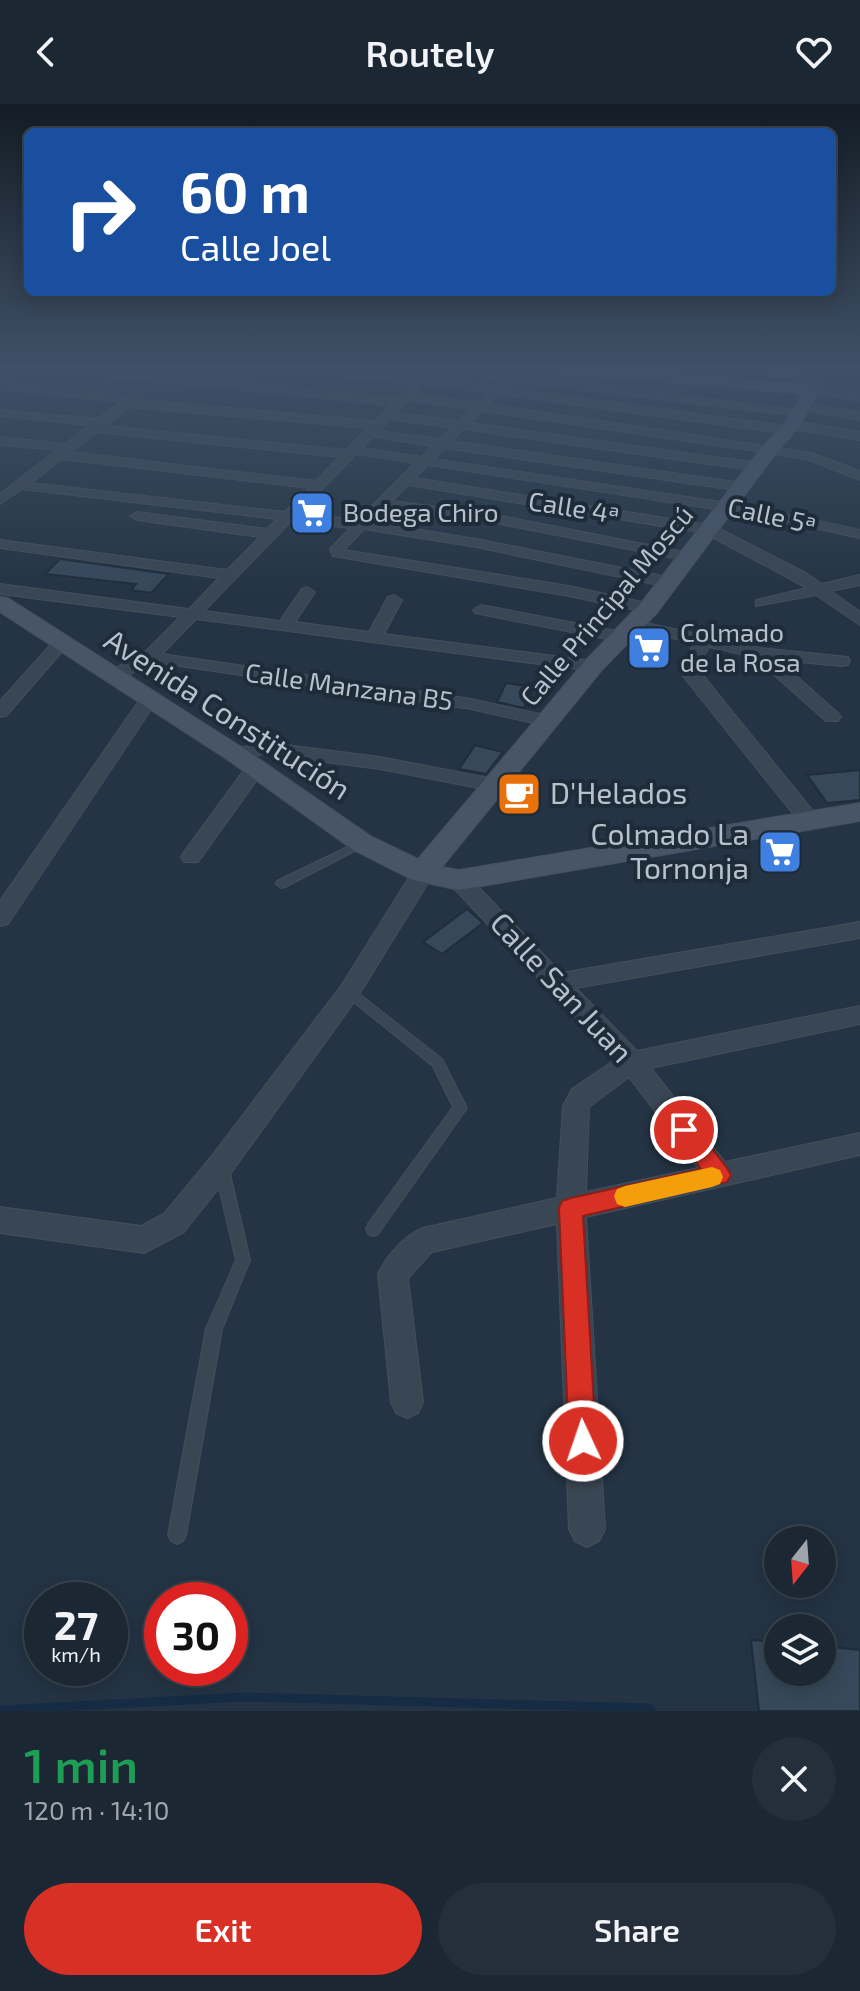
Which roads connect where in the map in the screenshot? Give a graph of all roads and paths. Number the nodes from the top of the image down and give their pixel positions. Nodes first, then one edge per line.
1 (13, 443) edge
2 (76, 443) edge
3 (264, 443) edge
4 (360, 443) edge
5 (444, 443) joint
6 (631, 443) edge
7 (680, 443) edge
8 (776, 443) edge
9 (65, 451) junction
10 (351, 452) junction
11 (812, 457) junction
12 (764, 458) junction
13 (426, 461) junction
14 (860, 466) edge
15 (0, 476) edge
16 (860, 476) edge
17 (406, 481) junction
18 (22, 482) junction
19 (319, 485) junction
20 (742, 487) junction
21 (0, 500) edge
22 (383, 504) junction
23 (728, 506) junction
24 (289, 515) junction
25 (137, 516) dead end
26 (363, 525) junction
27 (709, 529) junction
28 (271, 534) junction
29 (860, 534) edge
30 (0, 544) edge
31 (689, 557) junction
32 (230, 575) junction
33 (860, 580) edge
34 (668, 582) junction
35 (0, 589) edge
36 (819, 589) junction
37 (307, 592) dead end
38 (394, 600) dead end
39 (0, 603) edge
40 (762, 603) dead end
41 (649, 608) junction
42 (481, 610) dead end
43 (192, 614) junction
44 (858, 617) edge
45 (284, 627) junction
46 (627, 631) junction
47 (374, 637) junction
48 (704, 641) junction
49 (60, 644) junction
50 (760, 653) junction
51 (150, 657) junction
52 (842, 661) dead end
53 (593, 666) junction
54 (114, 676) junction
55 (149, 699) junction
56 (0, 712) edge
57 (832, 717) dead end
58 (547, 721) junction
59 (246, 761) junction
60 (494, 785) junction
61 (860, 812) edge
62 (809, 820) junction
63 (362, 843) junction
64 (191, 857) dead end
65 (423, 873) junction
66 (459, 880) junction
67 (281, 884) dead end
68 (0, 918) edge
69 (860, 930) edge
70 (557, 982) junction
71 (349, 992) junction
72 (860, 1015) edge
73 (632, 1062) junction
74 (859, 1146) edge
75 (221, 1165) junction
76 (719, 1175) junction
77 (571, 1208) junction
78 (0, 1220) edge
79 (373, 1229) dead end
80 (407, 1402) dead end
81 (587, 1529) dead end
82 (177, 1535) dead end

1 - 9 street
2 - 9 street
3 - 10 street, Calle 5ª
4 - 10 street
5 - 13 street
5 - 20 street
6 - 12 street
7 - 12 street
8 - 12 street, Calle Principal Moscú
9 - 18 street
9 - 19 street
10 - 13 street, Calle 5ª
10 - 19 street
11 - 12 street
11 - 14 street
11 - 16 street
12 - 20 street, Calle Principal Moscú
13 - 17 street
13 - 23 street, Calle 5ª
15 - 18 street
17 - 22 street
17 - 27 street, Calle 4ª
18 - 21 street
18 - 24 street
19 - 24 street
20 - 23 street, Calle Principal Moscú
22 - 26 street
22 - 31 street
23 - 27 street, Calle Principal Moscú
23 - 29 street, Calle 5ª
24 - 26 street
24 - 28 street
25 - 28 street
26 - 34 street
26 - 41 street
27 - 31 street, Calle Principal Moscú
27 - 36 street, Calle 4ª
28 - 32 street
30 - 32 street
31 - 34 street, Calle Principal Moscú
32 - 43 street
33 - 36 street
34 - 41 street, Calle Principal Moscú
35 - 43 street
36 - 40 street
36 - 44 street, Calle 4ª
37 - 45 street
38 - 47 street
39 - 49 street, Avenida Constitución
41 - 46 street, Calle Principal Moscú
42 - 46 street
43 - 45 street
43 - 51 street
45 - 47 street
46 - 48 street
46 - 53 street, Calle Principal Moscú
47 - 53 street
48 - 50 street
48 - 62 street
49 - 54 street, Avenida Constitución
49 - 56 street
50 - 52 street
50 - 57 street
51 - 54 street
51 - 58 street, Calle Manzana B5
53 - 58 street, Calle Principal Moscú
54 - 55 street, Avenida Constitución
55 - 59 street, Avenida Constitución
55 - 68 street
58 - 60 street, Calle Principal Moscú
59 - 60 street
59 - 63 street, Avenida Constitución
59 - 64 street
60 - 65 street, Calle Principal Moscú
61 - 62 street
62 - 66 street
63 - 65 street, Avenida Constitución
63 - 67 lane
65 - 66 street, Avenida Constitución
65 - 71 street
66 - 70 street, Calle San Juan
69 - 70 street
70 - 73 street, Calle San Juan
71 - 75 street
71 - 79 lane
72 - 73 street
73 - 76 street, Calle San Juan
73 - 77 street
74 - 76 street
75 - 78 street
75 - 82 lane
76 - 77 street
77 - 80 street
77 - 81 street

